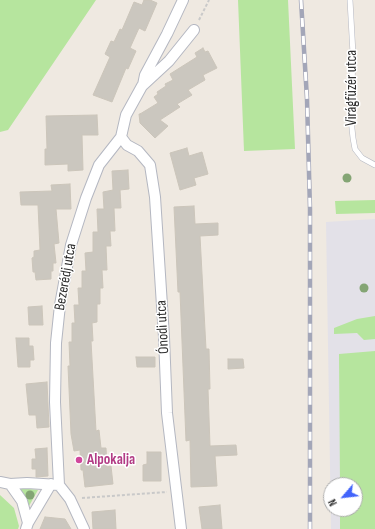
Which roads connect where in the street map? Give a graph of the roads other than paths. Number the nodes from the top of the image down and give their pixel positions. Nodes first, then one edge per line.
1 (183, 0) edge
2 (350, 0) edge
3 (194, 30) road end
4 (142, 86) junction
5 (122, 137) junction
6 (375, 165) edge
7 (5, 483) edge
8 (55, 485) junction
9 (27, 526) edge
10 (84, 529) edge
11 (181, 529) edge

1 - 4 street, Bezerédj utca
2 - 6 lane, Virágfüzér utca
3 - 4 street, Bezerédj utca
4 - 5 street, Bezerédj utca
5 - 8 street, Bezerédj utca
5 - 11 street, Ónodi utca
7 - 8 street
7 - 9 street
8 - 9 street
8 - 10 street

